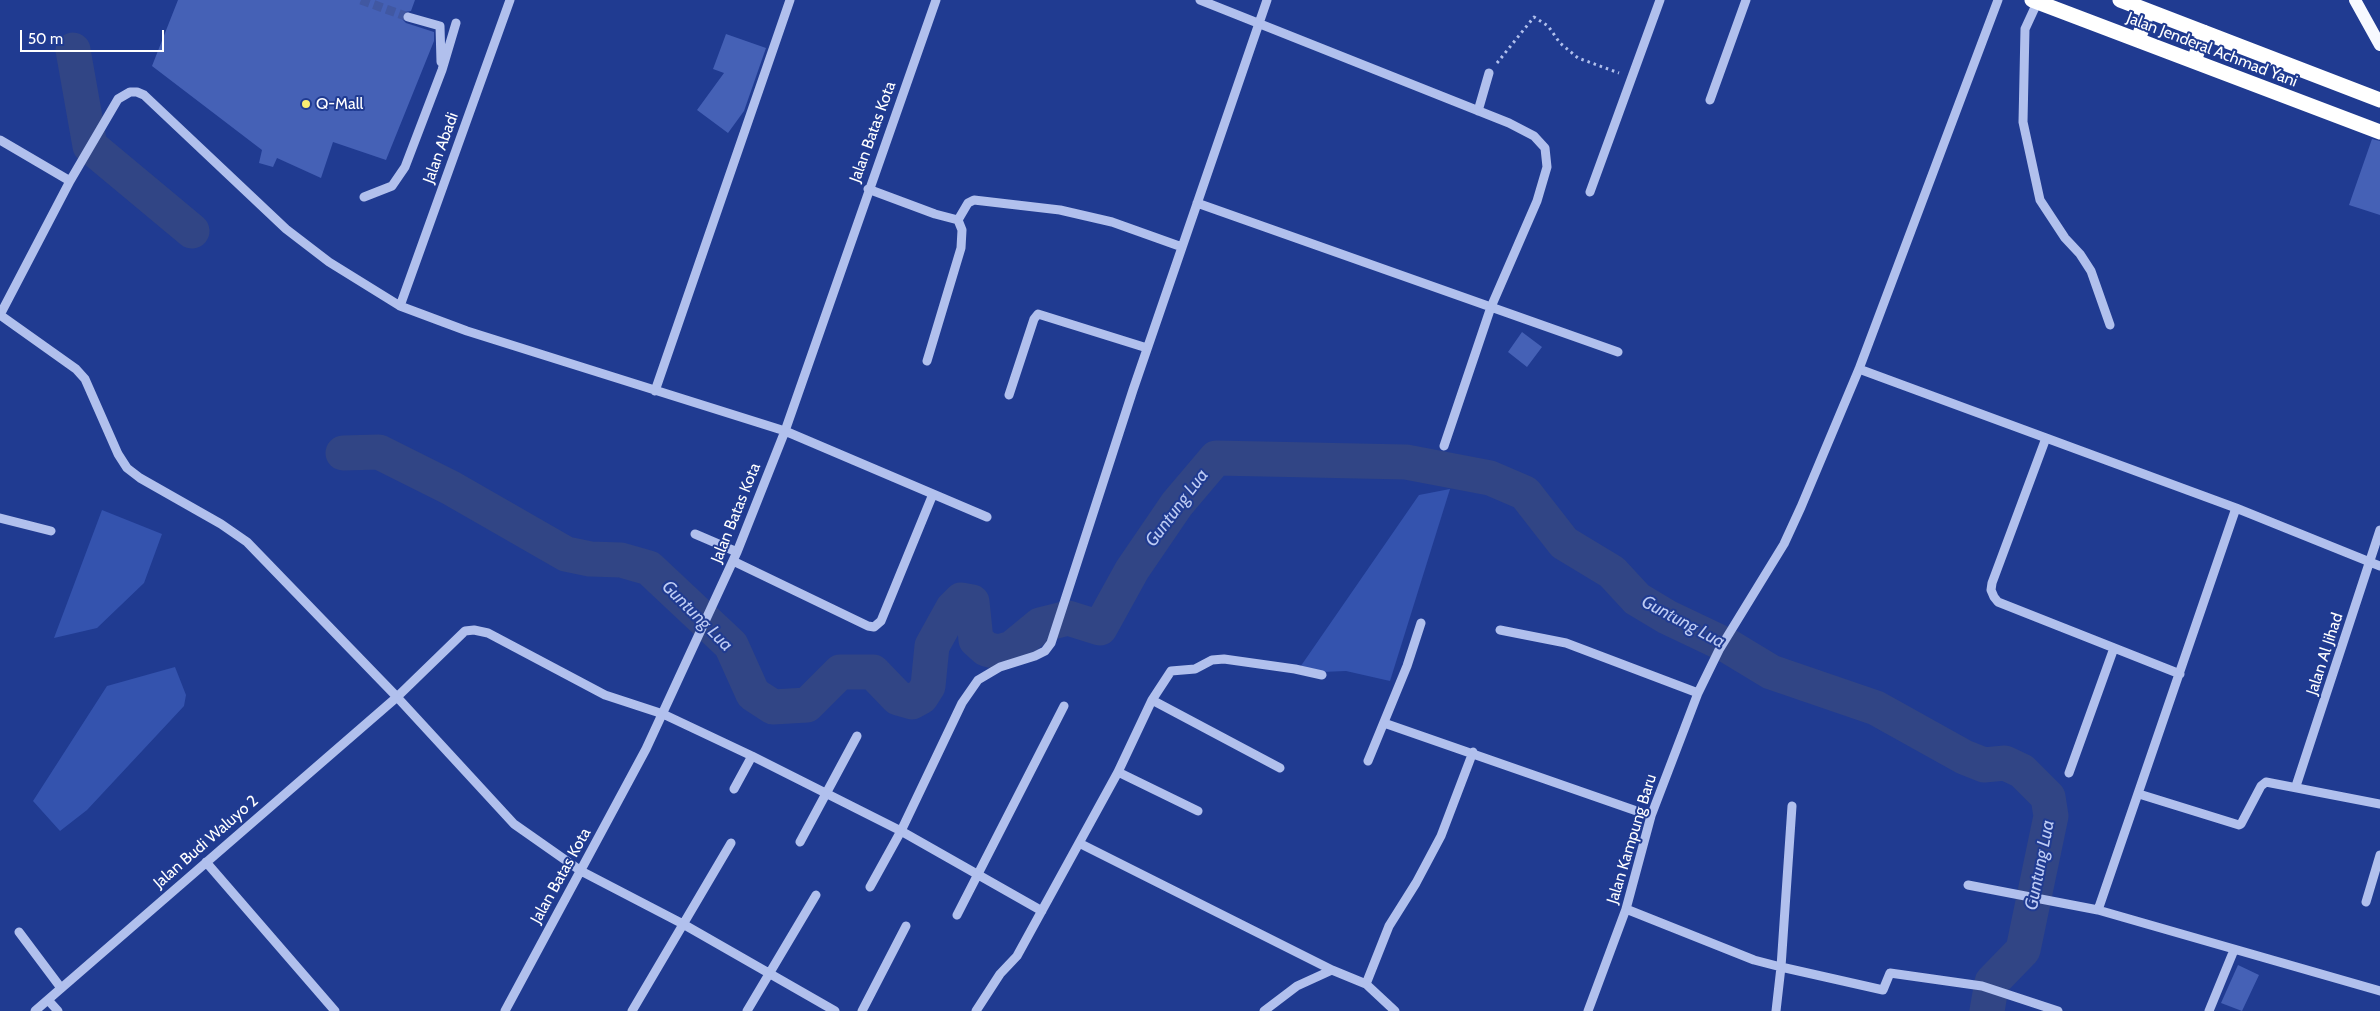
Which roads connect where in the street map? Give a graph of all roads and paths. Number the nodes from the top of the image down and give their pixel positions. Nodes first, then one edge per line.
1 (510, 0) edge
2 (790, 0) edge
3 (936, 0) edge
4 (1200, 0) edge
5 (1267, 0) edge
6 (1660, 0) edge
7 (1746, 0) edge
8 (1998, 0) edge
9 (2120, 0) edge
10 (2355, 0) edge
11 (2034, 1) edge
12 (2148, 11) junction
13 (408, 17) tunnel mouth
14 (456, 23) dead end
15 (1258, 24) junction
16 (2204, 32) junction
17 (2138, 40) junction
18 (2380, 45) edge
19 (2194, 61) junction
20 (442, 70) junction
21 (1489, 73) joint
22 (1631, 76) junction
23 (1710, 100) dead end
24 (2380, 100) edge
25 (1478, 111) junction
26 (2380, 132) edge
27 (0, 140) edge
28 (70, 181) junction
29 (868, 189) junction
30 (1590, 192) dead end
31 (364, 197) dead end
32 (1197, 203) junction
33 (958, 220) junction
34 (1182, 246) junction
35 (400, 306) junction
36 (1491, 307) junction
37 (0, 315) edge
38 (2110, 325) dead end
39 (1147, 348) junction
40 (1618, 352) dead end
41 (927, 361) dead end
42 (1859, 369) junction
43 (655, 391) junction
44 (1009, 395) dead end
45 (785, 432) junction
46 (2046, 438) junction
47 (1444, 446) dead end
48 (933, 494) junction
49 (2236, 508) junction
50 (987, 517) dead end
51 (0, 518) edge
52 (2380, 530) edge
53 (51, 531) dead end
54 (695, 534) dead end
55 (737, 552) junction
56 (733, 561) junction
57 (2370, 563) junction
58 (2380, 566) edge
59 (1421, 623) dead end
60 (1500, 630) dead end
61 (2114, 648) junction
62 (2180, 674) junction
63 (1322, 676) dead end
64 (1698, 693) junction
65 (397, 697) junction
66 (1152, 700) junction
67 (1064, 706) dead end
68 (663, 714) junction
69 (1384, 723) junction
70 (857, 736) dead end
71 (1473, 752) junction
72 (752, 756) junction
73 (1368, 761) dead end
74 (1280, 768) dead end
75 (1118, 772) junction
76 (2069, 773) dead end
77 (2296, 786) junction
78 (734, 789) dead end
79 (826, 793) junction
80 (2139, 794) junction
81 (2380, 804) edge
82 (1792, 806) dead end
83 (1198, 811) dead end
84 (1651, 816) junction
85 (901, 831) junction
86 (800, 842) dead end
87 (731, 843) dead end
88 (1080, 843) junction
89 (2380, 855) edge
90 (206, 862) junction
91 (581, 871) junction
92 (977, 874) junction
93 (1968, 885) dead end
94 (870, 887) dead end
95 (816, 895) dead end
96 (2366, 902) dead end
97 (1626, 909) junction
98 (1042, 910) junction
99 (2098, 910) junction
100 (957, 915) dead end
101 (683, 924) junction
102 (906, 926) dead end
103 (19, 932) dead end
104 (2234, 950) junction
105 (1781, 967) junction
106 (1332, 970) junction
107 (771, 973) junction
108 (1366, 984) junction
109 (61, 988) junction
110 (2380, 991) edge
111 (48, 1000) junction
112 (35, 1011) edge
113 (58, 1011) edge
114 (335, 1011) edge
115 (505, 1011) edge
116 (632, 1011) edge
117 (747, 1011) edge
118 (835, 1011) edge
119 (862, 1011) edge
120 (976, 1011) edge
121 (1264, 1011) edge
122 (1395, 1011) edge
123 (1588, 1011) edge
124 (1776, 1011) edge
125 (2058, 1011) edge
126 (2209, 1011) edge

1 - 35 street, Jalan Abadi
2 - 43 street
3 - 29 street, Jalan Batas Kota
4 - 15 street
5 - 15 street
6 - 22 street
7 - 23 street
8 - 42 street, Jalan Kampung Baru
9 - 12 highway, Jalan Jenderal Achmad Yani
10 - 18 main road
11 - 17 highway, Jalan Jenderal Achmad Yani
11 - 38 street
12 - 16 highway, Jalan Jenderal Achmad Yani
12 - 17 highway
13 - 20 street
14 - 20 street
15 - 25 street
15 - 32 street
16 - 19 highway
16 - 24 highway, Jalan Jenderal Achmad Yani
17 - 19 highway, Jalan Jenderal Achmad Yani
19 - 26 highway, Jalan Jenderal Achmad Yani
20 - 31 street
21 - 22 path
21 - 25 street
22 - 30 street
25 - 36 street
27 - 28 street
28 - 35 street
28 - 37 street
29 - 33 street
29 - 45 street, Jalan Batas Kota
32 - 34 street
32 - 36 street
33 - 34 street
33 - 41 street
34 - 39 street
35 - 43 street
36 - 40 street
36 - 47 street
37 - 65 street
39 - 44 street
39 - 85 street
42 - 46 street
42 - 64 street, Jalan Kampung Baru
43 - 45 street
45 - 48 street
45 - 55 street, Jalan Batas Kota
46 - 49 street
46 - 61 street
48 - 50 street
48 - 56 street
49 - 57 street
49 - 62 street
51 - 53 street
52 - 57 street, Jalan Al Jihad
54 - 55 street
55 - 56 street, Jalan Batas Kota
56 - 68 street, Jalan Batas Kota
57 - 58 street
57 - 77 street, Jalan Al Jihad
59 - 69 street
60 - 64 street
61 - 62 street
61 - 76 street
62 - 80 street
63 - 66 street
64 - 84 street, Jalan Kampung Baru
65 - 68 street, Jalan Budi Waluyo 2
65 - 90 street, Jalan Budi Waluyo 2
65 - 91 street
66 - 74 street
66 - 75 street
67 - 92 street
68 - 72 street, Jalan Budi Waluyo 2
68 - 91 street, Jalan Batas Kota
69 - 71 street
69 - 73 street
70 - 79 street
71 - 84 street
71 - 108 street
72 - 78 street
72 - 79 street, Jalan Budi Waluyo 2
75 - 83 street
75 - 88 street
77 - 80 street
77 - 81 street
79 - 85 street, Jalan Budi Waluyo 2
79 - 86 street
80 - 99 street
82 - 105 street
84 - 97 street, Jalan Kampung Baru
85 - 92 street, Jalan Budi Waluyo 2
85 - 94 street
87 - 101 street
88 - 98 street
88 - 106 street
89 - 96 street
90 - 109 street, Jalan Budi Waluyo 2
90 - 114 street
91 - 101 street
91 - 115 street, Jalan Batas Kota
92 - 98 street, Jalan Budi Waluyo 2
92 - 100 street
93 - 99 street
95 - 107 street
97 - 105 street
97 - 123 street, Jalan Kampung Baru
98 - 120 street
99 - 104 street
101 - 107 street
101 - 116 street
102 - 119 street
103 - 109 street
104 - 110 street
104 - 126 street
105 - 124 street
105 - 125 street
106 - 108 street
106 - 121 street
107 - 117 street
107 - 118 street
108 - 122 street
109 - 111 street, Jalan Budi Waluyo 2
111 - 112 street, Jalan Budi Waluyo 2
111 - 113 street

